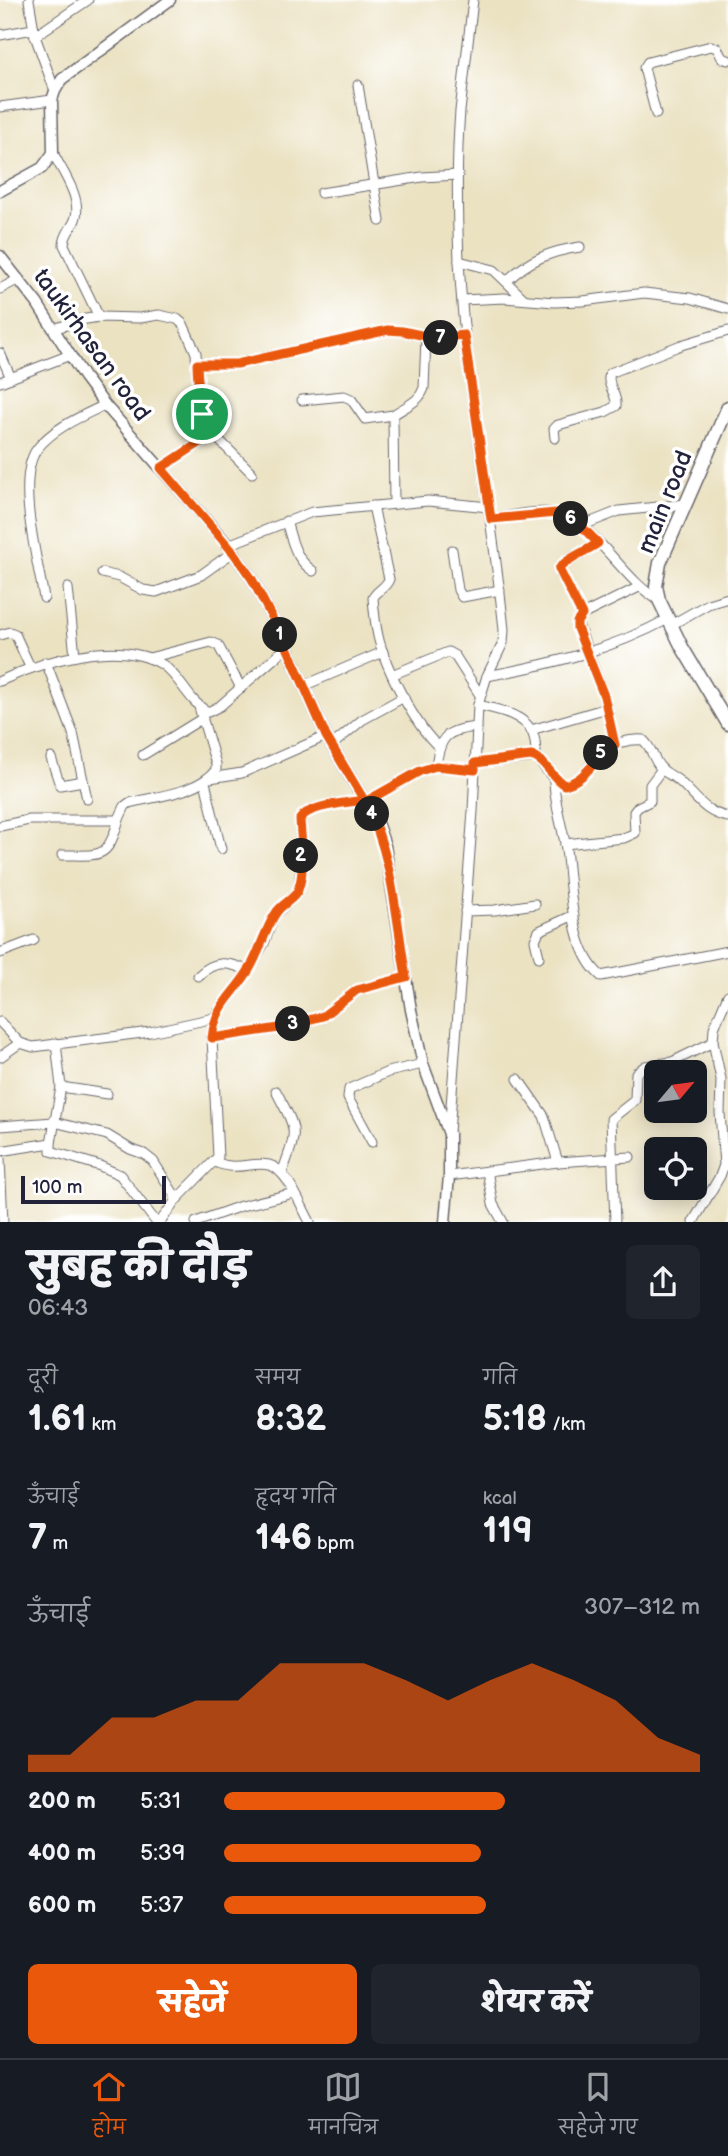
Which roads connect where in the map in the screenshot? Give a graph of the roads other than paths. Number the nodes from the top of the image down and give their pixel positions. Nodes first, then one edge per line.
1 (29, 0) edge
2 (88, 0) edge
3 (170, 0) edge
4 (473, 0) edge
5 (34, 33) junction
6 (0, 35) edge
7 (728, 60) edge
8 (358, 85) dead end
9 (54, 95) junction
10 (0, 107) edge
11 (656, 114) dead end
12 (53, 153) junction
13 (458, 175) junction
14 (376, 184) junction
15 (0, 191) edge
16 (321, 193) dead end
17 (380, 221) dead end
18 (580, 247) dead end
19 (0, 256) edge
20 (459, 261) junction
21 (19, 279) junction
22 (507, 281) junction
23 (0, 289) edge
24 (524, 299) junction
25 (462, 300) junction
26 (727, 312) edge
27 (99, 317) junction
28 (54, 329) junction
29 (728, 331) edge
30 (464, 335) junction
31 (426, 338) junction
32 (0, 354) edge
33 (70, 355) junction
34 (197, 364) junction
35 (11, 378) junction
36 (0, 382) edge
37 (302, 400) dead end
38 (105, 405) junction
39 (728, 407) edge
40 (393, 415) junction
41 (213, 434) junction
42 (555, 438) dead end
43 (161, 468) junction
44 (252, 473) dead end
45 (394, 504) junction
46 (685, 504) junction
47 (373, 506) junction
48 (489, 508) junction
49 (491, 519) junction
50 (286, 522) junction
51 (581, 526) junction
52 (598, 543) junction
53 (231, 548) junction
54 (452, 550) dead end
55 (313, 571) dead end
56 (102, 573) dead end
57 (639, 586) junction
58 (68, 588) dead end
59 (500, 590) junction
60 (44, 598) dead end
61 (728, 598) edge
62 (659, 600) junction
63 (582, 615) junction
64 (670, 622) junction
65 (0, 635) edge
66 (287, 647) junction
67 (383, 652) junction
68 (586, 653) junction
69 (75, 656) junction
70 (149, 658) junction
71 (46, 662) junction
72 (30, 667) junction
73 (394, 674) junction
74 (487, 676) junction
75 (0, 681) edge
76 (303, 686) junction
77 (241, 688) junction
78 (404, 697) junction
79 (479, 700) junction
80 (199, 707) junction
81 (607, 708) junction
82 (203, 718) junction
83 (728, 723) edge
84 (477, 727) junction
85 (531, 730) junction
86 (328, 741) junction
87 (615, 745) junction
88 (439, 747) junction
89 (144, 755) dead end
90 (536, 757) junction
91 (51, 758) dead end
92 (436, 766) junction
93 (475, 766) junction
94 (662, 769) junction
95 (554, 779) junction
96 (207, 780) junction
97 (83, 781) junction
98 (87, 799) dead end
99 (365, 801) junction
100 (728, 817) edge
101 (120, 818) junction
102 (0, 826) edge
103 (565, 844) junction
104 (221, 849) dead end
105 (62, 855) dead end
106 (535, 904) dead end
107 (465, 911) junction
108 (575, 915) junction
109 (34, 940) dead end
110 (728, 951) edge
111 (0, 953) edge
112 (539, 957) dead end
113 (248, 971) junction
114 (198, 976) dead end
115 (406, 977) junction
116 (728, 996) edge
117 (214, 1018) junction
118 (0, 1022) edge
119 (212, 1038) junction
120 (713, 1042) junction
121 (56, 1043) junction
122 (20, 1044) junction
123 (0, 1057) edge
124 (423, 1064) junction
125 (518, 1079) dead end
126 (61, 1087) junction
127 (276, 1091) dead end
128 (107, 1094) dead end
129 (54, 1122) junction
130 (0, 1126) edge
131 (449, 1133) junction
132 (725, 1137) edge
133 (372, 1142) dead end
134 (51, 1143) junction
135 (0, 1151) edge
136 (611, 1157) junction
137 (630, 1157) dead end
138 (0, 1159) edge
139 (215, 1162) junction
140 (558, 1162) junction
141 (486, 1171) junction
142 (282, 1173) junction
143 (449, 1176) junction
144 (295, 1194) junction
145 (177, 1199) junction
146 (3, 1222) edge
147 (158, 1222) edge
148 (196, 1222) edge
149 (310, 1222) edge
150 (445, 1222) edge
151 (503, 1222) edge
152 (615, 1222) edge
153 (693, 1222) edge

1 - 5 street
2 - 5 street
3 - 9 street
4 - 13 street
5 - 6 street
5 - 9 street
7 - 11 street
8 - 14 street
9 - 10 street
9 - 12 street
12 - 15 street
12 - 27 street
13 - 14 street
13 - 20 street
14 - 16 street
14 - 17 street
18 - 22 street
19 - 21 street, taukirhasan road
20 - 22 street
20 - 25 street
21 - 23 street
21 - 28 street, taukirhasan road
22 - 24 street
24 - 25 street
24 - 26 street
25 - 30 street
27 - 28 street
27 - 34 street
28 - 33 street, taukirhasan road
29 - 42 street
30 - 31 street
30 - 48 street
31 - 34 street
31 - 40 street
32 - 35 street
33 - 35 street
33 - 38 street, taukirhasan road
34 - 41 street
35 - 36 street
37 - 40 street
38 - 43 street, taukirhasan road
38 - 60 street
39 - 46 main road, main road
40 - 45 street
41 - 43 street
41 - 44 street
43 - 53 street, taukirhasan road
45 - 47 street
45 - 48 street
46 - 51 street
46 - 62 main road, main road
47 - 50 street
47 - 67 street
48 - 49 street
49 - 51 street
49 - 59 street
50 - 53 street
50 - 55 street
51 - 52 street
52 - 57 street
52 - 63 street
53 - 56 street
53 - 66 street, taukirhasan road
54 - 59 street
57 - 62 street
57 - 63 street
58 - 69 street
59 - 74 street
61 - 64 street
62 - 64 main road, main road
63 - 68 street
64 - 68 street
64 - 83 main road, main road
65 - 72 street
66 - 76 street, taukirhasan road
66 - 77 street
67 - 73 street
67 - 76 street
68 - 74 street
68 - 81 street
69 - 70 street
69 - 71 street
70 - 77 street
70 - 80 street
71 - 72 street
71 - 97 street
72 - 75 street
73 - 78 street
73 - 79 street
74 - 79 street
76 - 86 street, taukirhasan road
77 - 80 street
78 - 86 street
78 - 88 street
79 - 84 street
79 - 85 street
80 - 82 street
81 - 85 street
81 - 87 street
82 - 89 street
82 - 96 street
84 - 88 street
84 - 93 street
85 - 90 street
86 - 96 street
86 - 99 street, taukirhasan road
87 - 94 street
87 - 95 street
88 - 92 street
90 - 93 street
90 - 95 street
91 - 97 street
92 - 93 street
92 - 99 street
93 - 107 street
94 - 100 street
94 - 103 street
95 - 103 street
96 - 101 street
96 - 104 street
97 - 98 street
99 - 113 street
99 - 115 street, taukirhasan road
101 - 102 street
101 - 105 street
103 - 108 street
106 - 107 street
107 - 131 street
108 - 110 street
108 - 112 street
109 - 111 street
113 - 114 street
113 - 117 street
115 - 119 street
115 - 124 street, taukirhasan road
116 - 120 street
117 - 119 street
117 - 121 street
118 - 122 street
119 - 139 street
120 - 132 street
120 - 136 street
121 - 122 street
121 - 126 street
122 - 123 street
124 - 131 street, taukirhasan road
124 - 133 street
125 - 140 street
126 - 128 street
126 - 129 street
127 - 142 street
129 - 130 street
129 - 134 street
129 - 145 street
131 - 143 street, taukirhasan road
132 - 153 street
134 - 135 street
134 - 147 street
136 - 137 street
136 - 140 street
136 - 152 street
138 - 146 street
139 - 142 street
139 - 145 street
140 - 141 street
141 - 143 street
141 - 151 street
142 - 144 street
143 - 150 street, taukirhasan road
144 - 148 street
144 - 149 street
145 - 147 street

